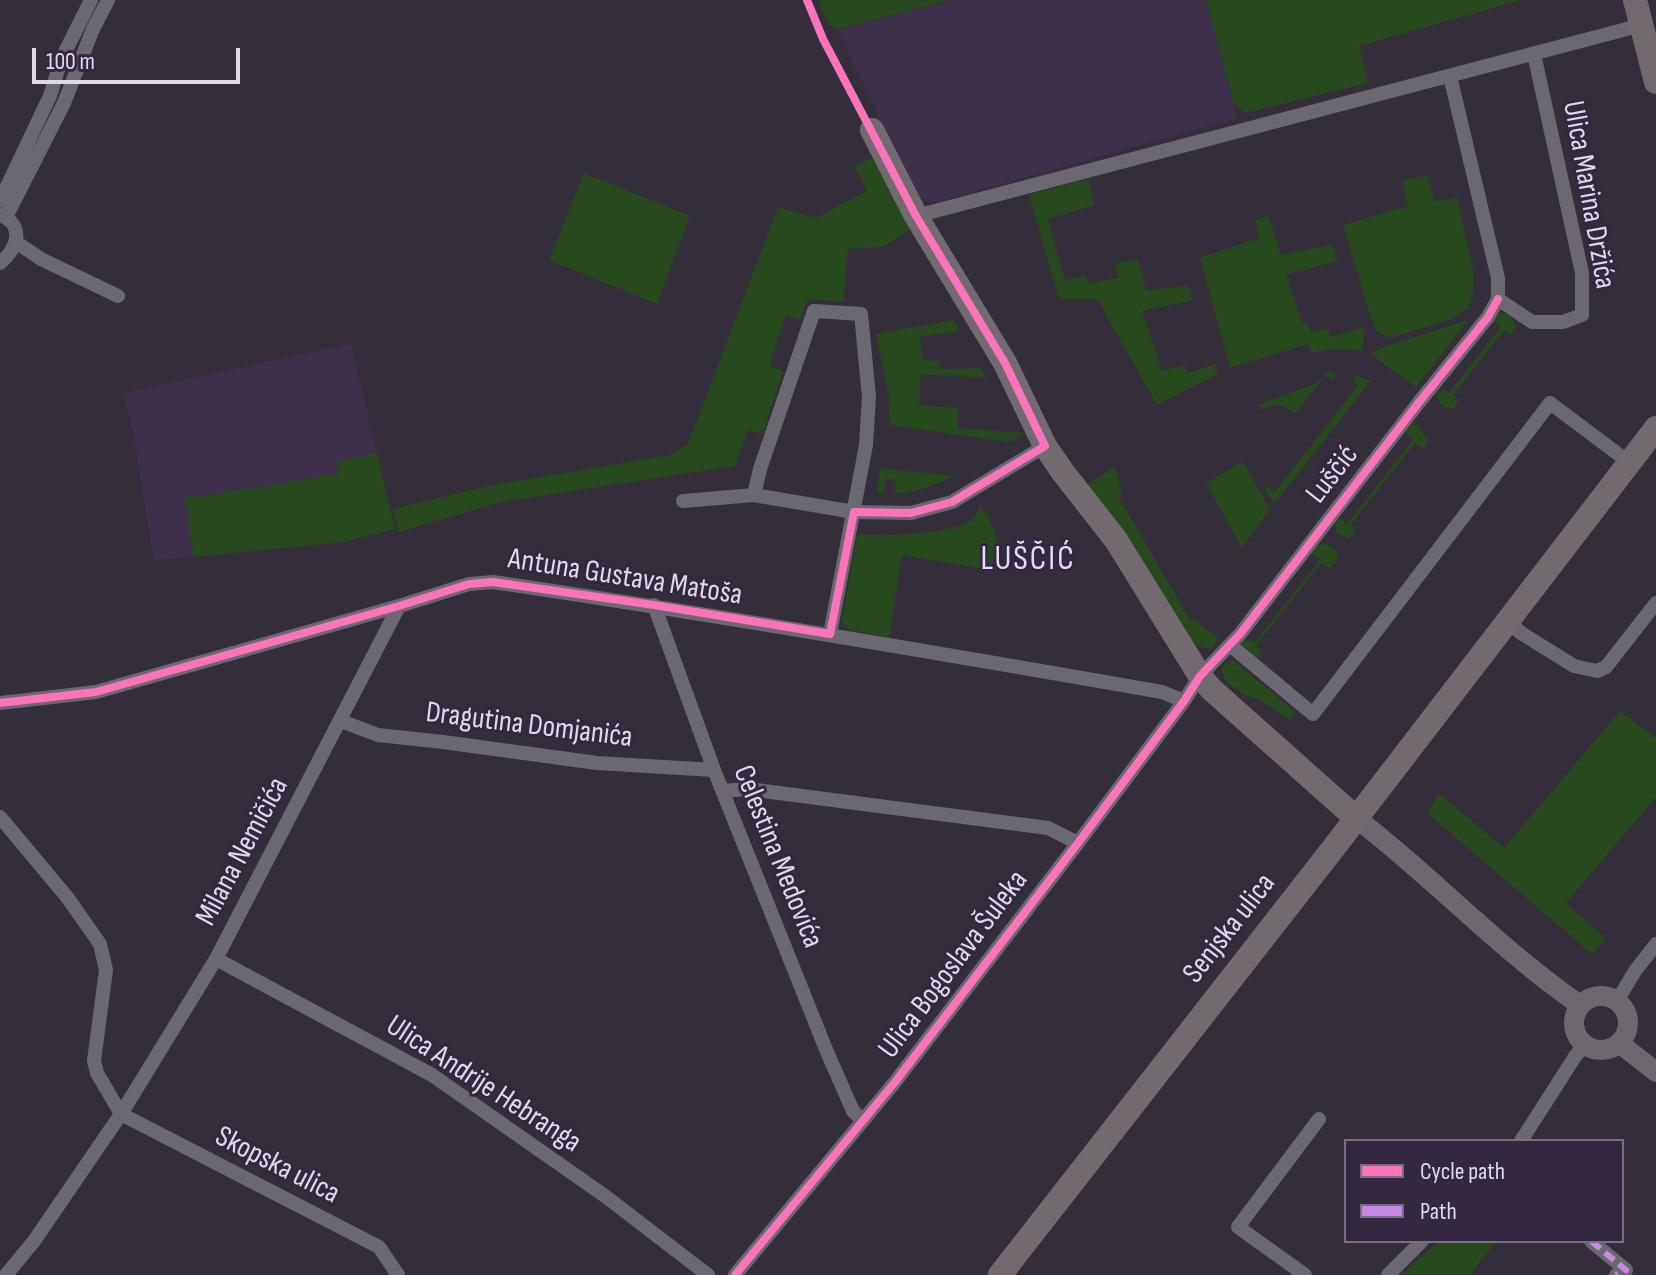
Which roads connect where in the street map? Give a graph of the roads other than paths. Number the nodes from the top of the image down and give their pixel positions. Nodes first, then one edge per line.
1 (91, 0) edge
2 (108, 0) edge
3 (1635, 0) edge
4 (1642, 25) junction
5 (1534, 54) junction
6 (1450, 76) junction
7 (1656, 82) edge
8 (872, 130) dead end
9 (0, 201) edge
10 (3, 216) edge
11 (916, 216) junction
12 (9, 253) edge
13 (118, 296) dead end
14 (1498, 299) junction
15 (1656, 428) edge
16 (1045, 446) junction
17 (1630, 463) junction
18 (754, 495) junction
19 (683, 501) dead end
20 (854, 512) junction
21 (1656, 603) edge
22 (654, 605) junction
23 (399, 606) junction
24 (1507, 620) junction
25 (830, 634) junction
26 (1230, 645) junction
27 (1200, 676) junction
28 (1184, 701) junction
29 (0, 703) edge
30 (341, 721) junction
31 (714, 770) junction
32 (723, 791) junction
33 (0, 817) edge
34 (1356, 818) junction
35 (1078, 843) junction
36 (1656, 944) edge
37 (216, 959) junction
38 (1617, 1001) junction
39 (1580, 1005) junction
40 (1619, 1043) junction
41 (1585, 1045) junction
42 (1656, 1072) edge
43 (121, 1114) junction
44 (1319, 1119) dead end
45 (863, 1121) junction
46 (1522, 1139) edge
47 (1420, 1243) edge
48 (1593, 1243) edge
49 (1621, 1272) edge
50 (6, 1275) edge
51 (398, 1275) edge
52 (708, 1275) edge
53 (735, 1275) edge
54 (1000, 1275) edge
55 (1305, 1275) edge
56 (1388, 1275) edge

1 - 9 street
2 - 10 street
3 - 4 main road
4 - 5 street
4 - 7 main road
5 - 6 street
5 - 14 street, Ulica Marina Držića
6 - 11 street
6 - 14 street
8 - 11 main road
10 - 12 street
11 - 16 main road
12 - 13 street
14 - 26 street, Luščić
15 - 17 main road, Senjska ulica
16 - 20 street
16 - 27 main road
17 - 24 main road, Senjska ulica
17 - 26 street
18 - 19 street
18 - 20 street
18 - 20 street
20 - 25 street
21 - 24 street
22 - 23 street, Antuna Gustava Matoša
22 - 25 street, Antuna Gustava Matoša
22 - 31 street, Celestina Medovića
23 - 29 street, Antuna Gustava Matoša
23 - 30 street, Milana Nemičića
24 - 34 main road, Senjska ulica
25 - 28 street, Antuna Gustava Matoša
26 - 27 street, Luščić
27 - 28 street, Ulica Bogoslava Šuleka
27 - 34 main road
28 - 35 street, Ulica Bogoslava Šuleka
30 - 31 street, Dragutina Domjanića
30 - 37 street, Milana Nemičića
31 - 32 street, Celestina Medovića
32 - 35 street
32 - 45 street, Celestina Medovića
33 - 43 street
34 - 39 street
34 - 54 main road, Senjska ulica
35 - 45 street, Ulica Bogoslava Šuleka
36 - 38 street
37 - 43 street, Milana Nemičića
37 - 52 street, Ulica Andrije Hebranga
38 - 39 street
38 - 40 street
39 - 41 street
40 - 41 street
40 - 42 street
41 - 46 street
43 - 50 street, Milana Nemičića
43 - 51 street, Skopska ulica
44 - 55 street
45 - 53 street, Ulica Bogoslava Šuleka
47 - 56 street
48 - 49 street

